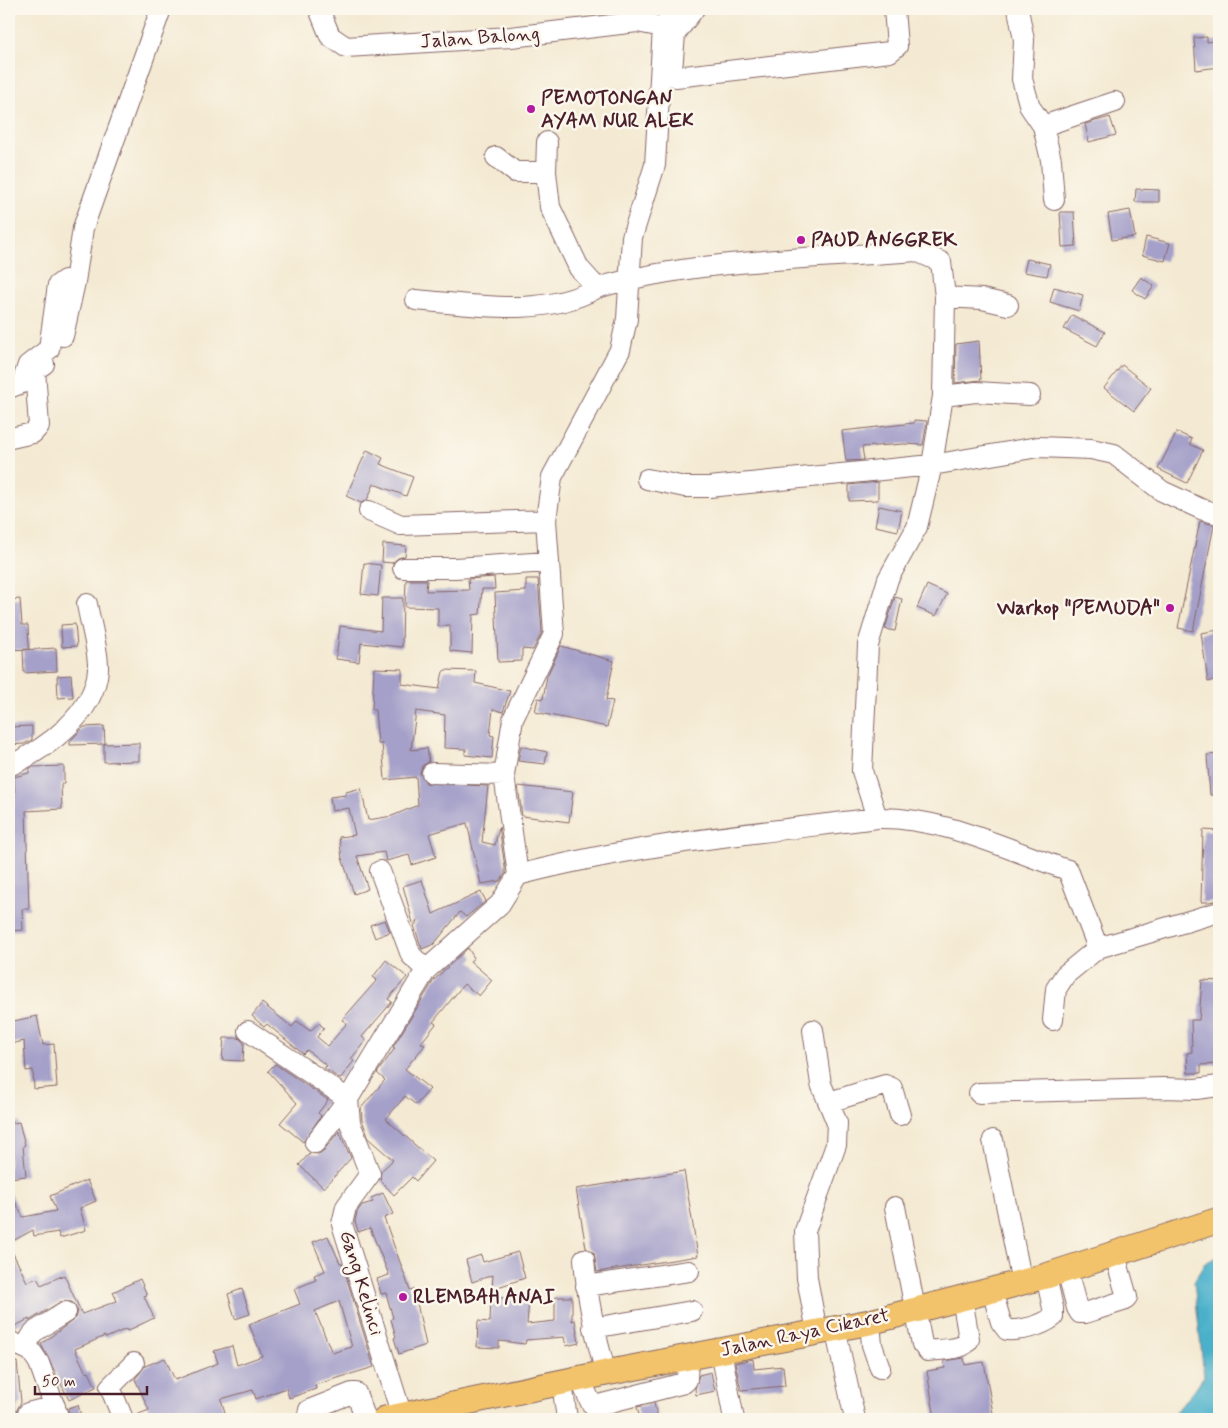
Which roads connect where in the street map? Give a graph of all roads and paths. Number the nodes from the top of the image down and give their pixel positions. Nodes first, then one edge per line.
1 (161, 9) edge
2 (319, 9) edge
3 (676, 9) edge
4 (694, 9) edge
5 (894, 9) edge
6 (1018, 9) edge
7 (663, 28) junction
8 (1114, 102) dead end
9 (1043, 126) junction
10 (547, 142) dead end
11 (496, 157) dead end
12 (546, 172) junction
13 (1054, 200) dead end
14 (631, 278) junction
15 (75, 282) junction
16 (597, 288) junction
17 (945, 297) junction
18 (416, 300) dead end
19 (1008, 305) dead end
20 (9, 388) edge
21 (1030, 394) dead end
22 (942, 396) junction
23 (9, 436) edge
24 (932, 464) junction
25 (647, 479) dead end
26 (369, 510) dead end
27 (1219, 514) edge
28 (546, 520) junction
29 (548, 562) junction
30 (403, 568) dead end
31 (87, 604) dead end
32 (9, 766) edge
33 (432, 773) dead end
34 (504, 776) junction
35 (877, 818) junction
36 (380, 871) dead end
37 (518, 875) junction
38 (1219, 912) edge
39 (1098, 948) junction
40 (426, 970) junction
41 (1053, 1020) dead end
42 (813, 1030) dead end
43 (248, 1031) dead end
44 (1219, 1086) edge
45 (979, 1093) dead end
46 (348, 1099) junction
47 (829, 1102) junction
48 (900, 1115) dead end
49 (993, 1140) dead end
50 (315, 1143) dead end
51 (895, 1206) dead end
52 (1219, 1220) edge
53 (1115, 1255) junction
54 (584, 1259) dead end
55 (689, 1271) dead end
56 (1057, 1273) junction
57 (1022, 1283) junction
58 (593, 1285) junction
59 (992, 1291) junction
60 (962, 1298) junction
61 (915, 1310) junction
62 (692, 1311) dead end
63 (66, 1312) dead end
64 (870, 1322) junction
65 (600, 1327) junction
66 (826, 1330) junction
67 (17, 1344) edge
68 (721, 1351) junction
69 (688, 1357) junction
70 (134, 1363) dead end
71 (880, 1368) dead end
72 (606, 1373) junction
73 (571, 1381) junction
74 (57, 1413) edge
75 (434, 1414) edge
76 (393, 1417) edge
77 (29, 1419) edge
78 (124, 1419) edge
79 (307, 1419) edge
80 (366, 1419) edge
81 (567, 1419) edge
82 (734, 1419) edge
83 (855, 1419) edge

1 - 15 street
2 - 7 street, Jalan Balong
3 - 7 street
4 - 5 street
6 - 9 street
7 - 14 street
8 - 9 street
9 - 13 street
10 - 12 street
11 - 12 street
12 - 16 street
14 - 16 street
14 - 17 street
14 - 28 street
15 - 20 street
15 - 23 street
16 - 18 street
17 - 19 street
17 - 22 street
21 - 22 street
22 - 24 street
24 - 25 street
24 - 27 street
24 - 35 street
26 - 28 street
28 - 29 street
29 - 30 street
29 - 34 street
31 - 32 street
33 - 34 street
34 - 37 street
35 - 37 street
35 - 39 street
36 - 40 street
37 - 40 street
38 - 39 street
39 - 41 street
40 - 46 street
42 - 47 street
43 - 46 street
44 - 45 street
46 - 50 street
46 - 76 street, Gang Kelinci
47 - 48 street
47 - 66 street
49 - 57 street
51 - 61 street
52 - 53 main road, Jalan Raya Cikaret
53 - 56 main road, Jalan Raya Cikaret
53 - 56 street
54 - 58 street
55 - 58 street
56 - 57 main road, Jalan Raya Cikaret
56 - 59 street
57 - 59 main road, Jalan Raya Cikaret
58 - 65 street
59 - 60 main road, Jalan Raya Cikaret
60 - 61 main road, Jalan Raya Cikaret
60 - 61 street
61 - 64 main road, Jalan Raya Cikaret
62 - 65 street
63 - 67 street
64 - 66 main road, Jalan Raya Cikaret
64 - 71 street
65 - 72 street
66 - 68 main road, Jalan Raya Cikaret
66 - 83 street
67 - 74 street
68 - 69 main road, Jalan Raya Cikaret
68 - 82 street
69 - 72 main road, Jalan Raya Cikaret
69 - 73 street
70 - 78 street
72 - 73 main road, Jalan Raya Cikaret
73 - 75 main road, Jalan Raya Cikaret
73 - 81 street
74 - 77 street
75 - 76 main road, Jalan Raya Cikaret
79 - 80 street

